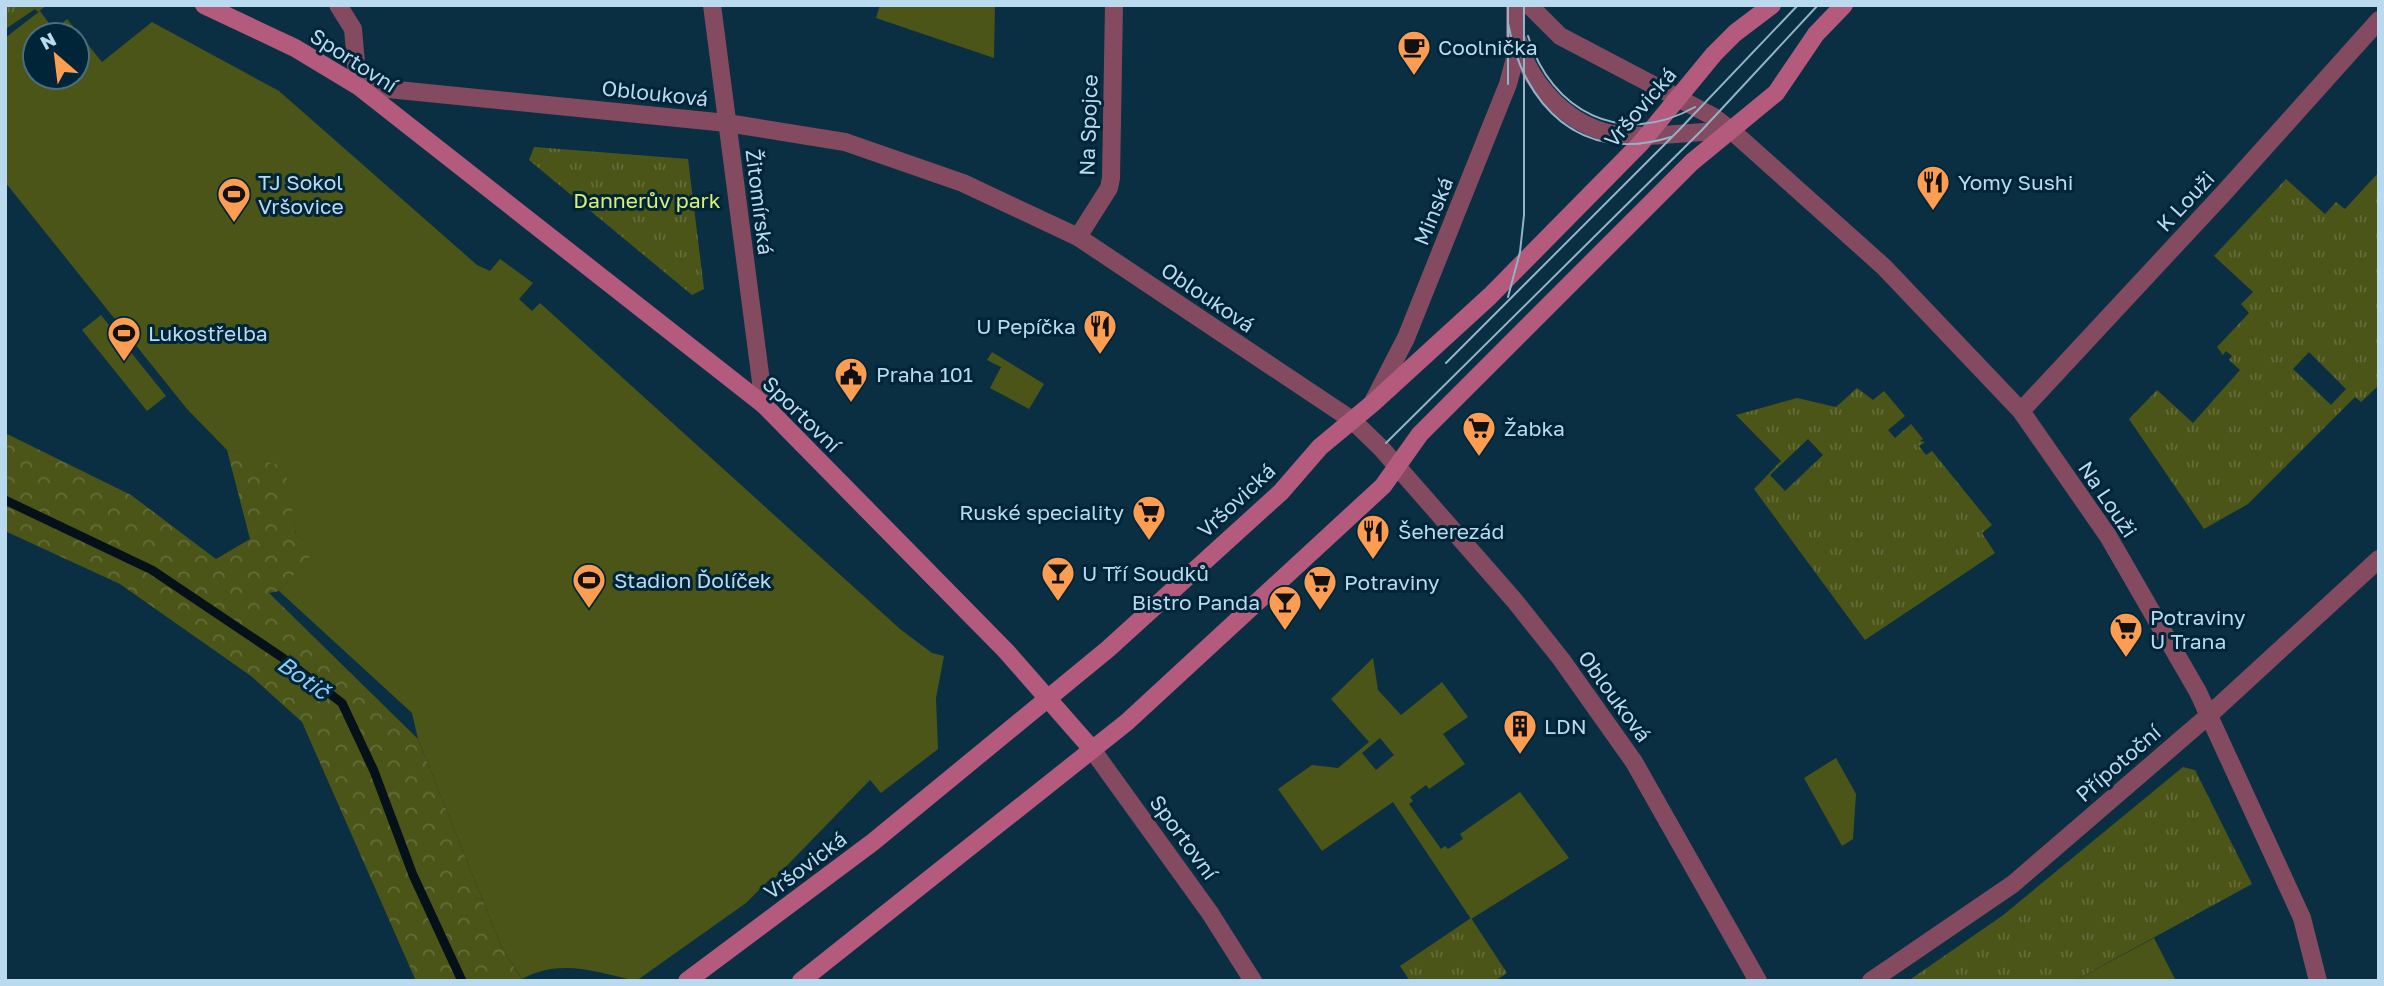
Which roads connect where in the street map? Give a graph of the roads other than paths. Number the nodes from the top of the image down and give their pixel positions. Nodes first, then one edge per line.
1 (204, 5) edge
2 (338, 5) edge
3 (712, 5) edge
4 (1114, 5) edge
5 (1515, 5) edge
6 (1529, 5) edge
7 (1772, 5) edge
8 (1844, 5) edge
9 (2379, 20) edge
10 (1515, 29) junction
11 (358, 86) junction
12 (1677, 99) junction
13 (727, 123) junction
14 (1732, 131) junction
15 (1648, 134) junction
16 (1078, 237) junction
17 (1373, 403) junction
18 (764, 405) junction
19 (2021, 411) junction
20 (1352, 420) junction
21 (1397, 467) junction
22 (2379, 559) edge
23 (1048, 699) junction
24 (2208, 716) junction
25 (1091, 748) junction
26 (687, 981) edge
27 (801, 981) edge
28 (1253, 981) edge
29 (1758, 981) edge
30 (1871, 981) edge
31 (2318, 981) edge

1 - 11 main road, Sportovní
2 - 11 street
3 - 13 street, Žitomírská
4 - 16 street, Na Spojce
5 - 10 street, Minská
6 - 12 street
7 - 12 main road, Vršovická
8 - 14 main road
9 - 19 street, K Louži
10 - 15 street, Minská
10 - 17 street, Minská
11 - 13 street, Oblouková
11 - 18 main road, Sportovní
12 - 14 street
12 - 15 main road, Vršovická
13 - 16 street, Oblouková
13 - 18 street, Žitomírská
14 - 15 street, Minská
14 - 19 street, Na Louži
14 - 21 main road
15 - 17 main road, Vršovická
16 - 20 street, Oblouková
17 - 20 main road, Vršovická
18 - 23 main road, Sportovní
19 - 24 street, Na Louži
20 - 21 street, Oblouková
20 - 23 main road, Vršovická
21 - 25 main road
21 - 29 street, Oblouková
22 - 24 street, Přípotoční
23 - 25 main road, Sportovní
23 - 26 main road, Vršovická
24 - 30 street, Přípotoční
24 - 31 street, Na Louži
25 - 27 main road
25 - 28 street, Sportovní

